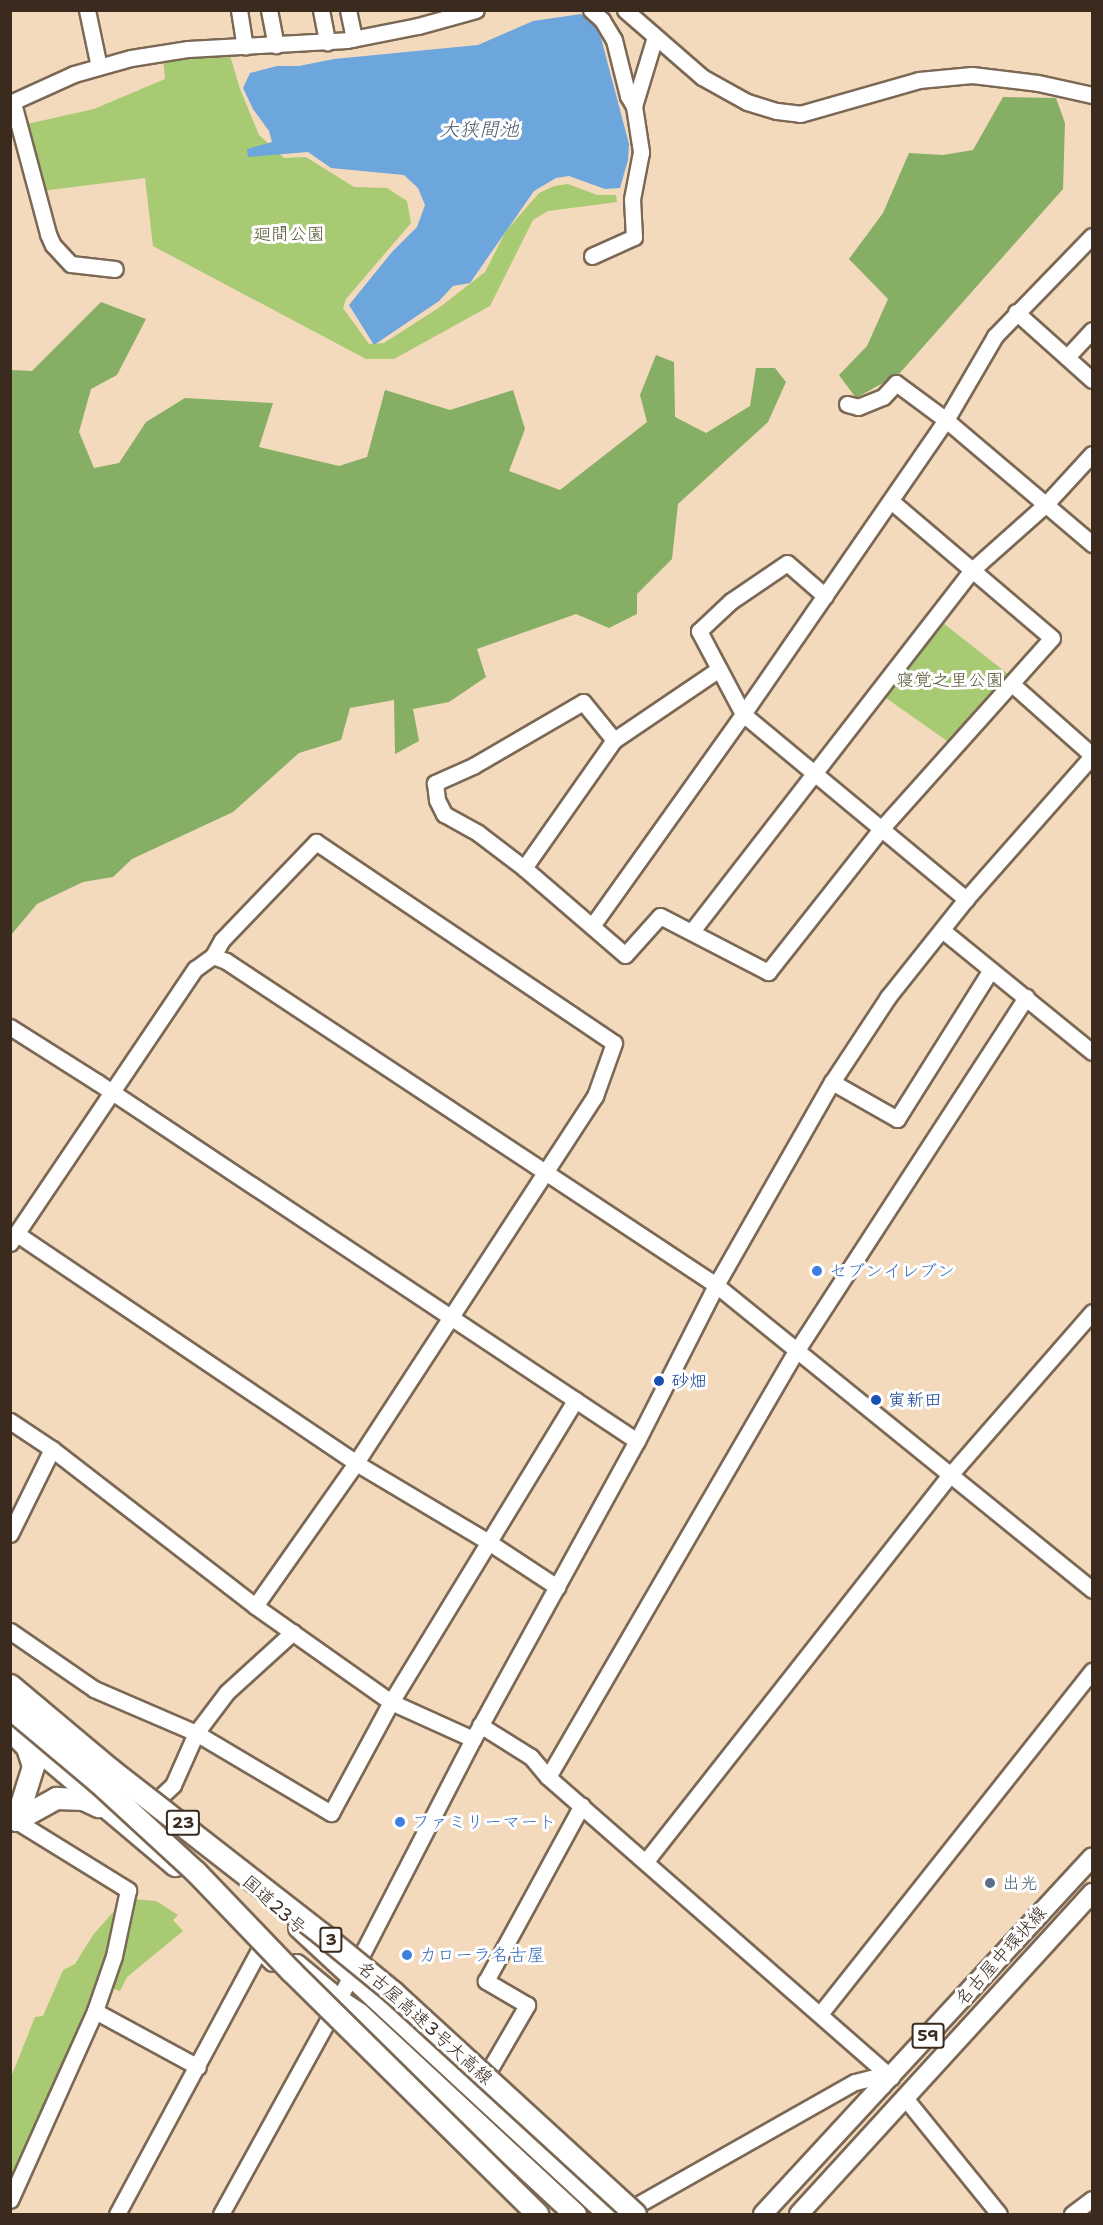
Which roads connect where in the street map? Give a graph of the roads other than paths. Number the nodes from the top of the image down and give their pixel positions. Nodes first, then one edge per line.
1 (87, 10) edge
2 (239, 10) edge
3 (269, 10) edge
4 (321, 10) edge
5 (348, 10) edge
6 (591, 10) edge
7 (625, 10) edge
8 (471, 11) edge
9 (354, 38) junction
10 (655, 38) junction
11 (327, 42) junction
12 (276, 45) junction
13 (244, 47) junction
14 (99, 67) junction
15 (1092, 95) edge
16 (12, 103) edge
17 (634, 106) junction
18 (1092, 236) edge
19 (592, 256) dead end
20 (115, 269) dead end
21 (1016, 312) junction
22 (1092, 330) edge
23 (1067, 357) junction
24 (1092, 380) edge
25 (847, 404) dead end
26 (946, 420) junction
27 (1092, 454) edge
28 (891, 501) junction
29 (1046, 504) junction
30 (1092, 544) edge
31 (973, 568) junction
32 (825, 596) junction
33 (718, 669) junction
34 (1012, 684) junction
35 (743, 714) junction
36 (614, 740) junction
37 (1092, 756) edge
38 (816, 773) junction
39 (881, 829) junction
40 (524, 868) junction
41 (966, 898) junction
42 (592, 926) junction
43 (942, 930) junction
44 (692, 931) junction
45 (213, 957) junction
46 (992, 969) junction
47 (1026, 997) junction
48 (10, 1027) edge
49 (1092, 1052) edge
50 (832, 1082) junction
51 (112, 1092) junction
52 (546, 1171) junction
53 (14, 1239) edge
54 (716, 1285) junction
55 (1092, 1312) edge
56 (451, 1320) junction
57 (797, 1350) junction
58 (575, 1400) junction
59 (10, 1421) edge
60 (637, 1441) junction
61 (52, 1449) junction
62 (356, 1462) junction
63 (950, 1475) junction
64 (10, 1534) edge
65 (487, 1541) junction
66 (557, 1587) junction
67 (1092, 1590) edge
68 (255, 1606) junction
69 (10, 1631) edge
70 (293, 1632) junction
71 (1092, 1671) edge
72 (10, 1677) edge
73 (10, 1685) edge
74 (391, 1702) junction
75 (10, 1708) edge
76 (480, 1725) junction
77 (10, 1727) edge
78 (196, 1733) junction
79 (473, 1738) junction
80 (548, 1777) junction
81 (157, 1800) junction
82 (582, 1805) junction
83 (114, 1815) junction
84 (12, 1822) edge
85 (1092, 1857) edge
86 (646, 1861) junction
87 (1092, 1893) edge
88 (351, 1973) junction
89 (337, 1999) junction
90 (95, 2011) junction
91 (820, 2014) junction
92 (328, 2020) junction
93 (198, 2067) junction
94 (484, 2079) junction
95 (887, 2081) junction
96 (905, 2098) junction
97 (1092, 2199) edge
98 (10, 2200) edge
99 (117, 2214) edge
100 (221, 2214) edge
101 (526, 2214) edge
102 (537, 2214) edge
103 (550, 2214) edge
104 (575, 2214) edge
105 (609, 2214) edge
106 (621, 2214) edge
107 (635, 2214) edge
108 (763, 2214) edge
109 (799, 2214) edge
110 (999, 2214) edge
111 (1072, 2214) edge

1 - 14 street
2 - 13 street
3 - 12 street
4 - 11 street
5 - 9 street
6 - 17 street
7 - 10 street
8 - 9 street
9 - 11 street
10 - 15 street
10 - 17 street
11 - 12 street
12 - 13 street
13 - 14 street
14 - 16 street
16 - 20 street
17 - 19 street
18 - 21 street
21 - 23 street
21 - 26 street
22 - 23 street
23 - 24 street
25 - 26 street
26 - 28 street
26 - 29 street
27 - 29 street
28 - 31 street
28 - 32 street
29 - 30 street
29 - 31 street
31 - 34 street
31 - 38 street
32 - 33 street
32 - 35 street
33 - 35 street
33 - 36 street
34 - 37 street
34 - 39 street
35 - 38 street
35 - 42 street
36 - 40 street
36 - 40 street
37 - 41 street
38 - 39 street
38 - 44 street
39 - 41 street
39 - 44 street
40 - 42 street
41 - 43 street
42 - 44 street
43 - 46 street
43 - 50 street
45 - 51 street
45 - 52 street
45 - 52 street
46 - 47 street
46 - 50 street
47 - 49 street
47 - 57 street
48 - 51 street
50 - 54 street
51 - 53 street
51 - 56 street
52 - 54 street
52 - 56 street
53 - 62 street
54 - 57 street
54 - 60 street
55 - 63 street
56 - 58 street
56 - 62 street
57 - 63 street
57 - 80 street
58 - 60 street
58 - 65 street
59 - 61 street
60 - 66 street
61 - 64 street
61 - 68 street
62 - 65 street
62 - 68 street
63 - 67 street
63 - 86 street
65 - 66 street
65 - 74 street
66 - 76 street
68 - 70 street
69 - 78 street
70 - 74 street
70 - 78 street
71 - 91 street
72 - 81 highway, 国道23号 / 23
73 - 107 highway, 名古屋高速3号大高線 / 3, bridge
74 - 78 street
74 - 79 street
75 - 102 highway, bridge
76 - 79 street
76 - 80 street
77 - 83 highway, 国道23号 / 23
77 - 84 highway
78 - 81 street
79 - 88 street
80 - 82 street
81 - 88 highway, 国道23号 / 23
82 - 86 street
82 - 94 street
83 - 84 highway
83 - 89 highway, 国道23号 / 23
84 - 90 street
85 - 95 main road, 名古屋中環状線 / 59
86 - 91 street
87 - 96 main road, 名古屋中環状線 / 59
88 - 89 street
88 - 94 highway, 23
88 - 105 highway, 国道23号 / 23
89 - 92 street
89 - 103 highway, 23
89 - 104 highway, 国道23号 / 23
90 - 93 street
90 - 98 street
91 - 95 street
92 - 93 street
92 - 100 street
92 - 101 street
93 - 99 street
94 - 106 highway, 23
95 - 106 street
95 - 108 main road, 名古屋中環状線 / 59
96 - 109 main road, 名古屋中環状線 / 59
96 - 110 street
97 - 111 street

